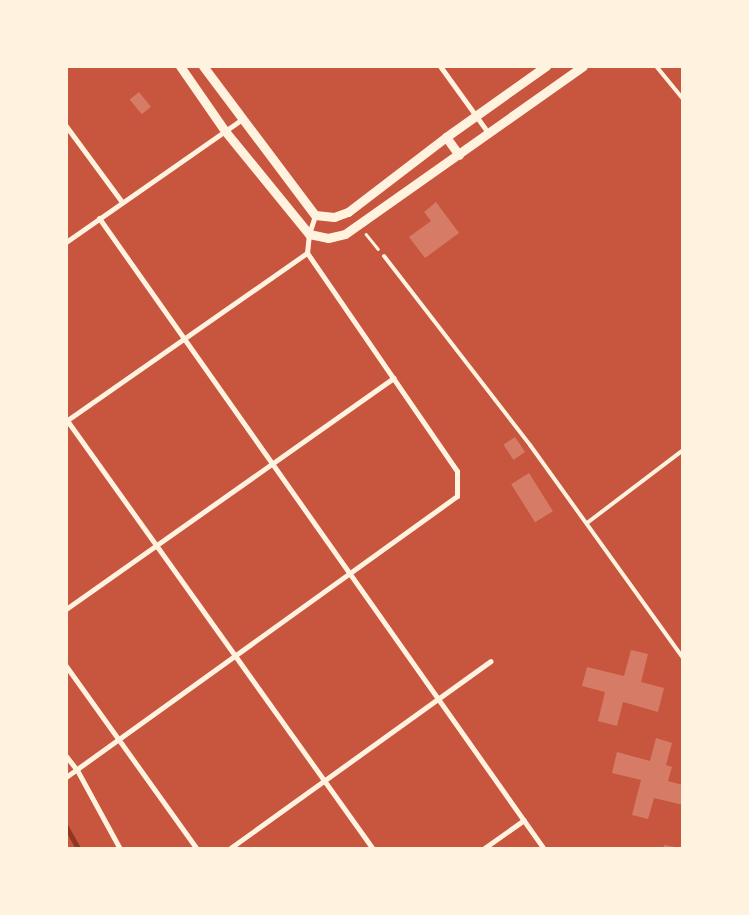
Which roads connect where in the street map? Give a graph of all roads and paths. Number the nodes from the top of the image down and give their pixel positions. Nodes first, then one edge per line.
1 (180, 66) edge
2 (203, 66) edge
3 (440, 66) edge
4 (546, 66) edge
5 (583, 66) edge
6 (656, 66) edge
7 (683, 99) edge
8 (477, 116) junction
9 (242, 119) junction
10 (66, 126) edge
11 (225, 131) junction
12 (489, 134) junction
13 (446, 137) junction
14 (459, 155) junction
15 (377, 190) junction
16 (122, 202) junction
17 (388, 204) junction
18 (315, 215) junction
19 (99, 218) junction
20 (358, 225) junction
21 (309, 234) junction
22 (66, 242) edge
23 (307, 253) junction
24 (384, 256) joint
25 (183, 338) junction
26 (394, 378) junction
27 (67, 420) edge
28 (683, 450) edge
29 (272, 464) junction
30 (587, 524) junction
31 (156, 545) junction
32 (350, 573) junction
33 (66, 609) edge
34 (235, 656) junction
35 (683, 658) edge
36 (491, 661) dead end
37 (66, 666) edge
38 (438, 699) junction
39 (119, 739) junction
40 (66, 756) edge
41 (77, 770) junction
42 (66, 777) edge
43 (324, 781) junction
44 (524, 820) junction
45 (120, 849) edge
46 (197, 849) edge
47 (228, 849) edge
48 (372, 849) edge
49 (483, 849) edge
50 (544, 849) edge

1 - 11 street
2 - 9 street
3 - 8 street
4 - 8 street
5 - 12 street
6 - 7 lane
8 - 12 street
8 - 13 street
9 - 11 street
9 - 18 street
10 - 16 street
11 - 16 street
11 - 21 street
12 - 14 street
13 - 14 street
13 - 15 street
14 - 17 street
15 - 17 street
15 - 18 street
16 - 19 street
17 - 20 street
18 - 21 street
19 - 22 street
19 - 25 street
20 - 21 street
20 - 24 path
21 - 23 street
23 - 25 street
23 - 26 street
24 - 30 lane
25 - 27 street
25 - 29 street
26 - 29 street
26 - 32 street
27 - 31 street
28 - 30 lane
29 - 31 street
29 - 32 street
30 - 35 lane
31 - 33 street
31 - 34 street
32 - 34 street
32 - 38 street
34 - 39 street
34 - 43 street
36 - 38 street
37 - 39 street
38 - 43 street
38 - 44 street
39 - 41 street
39 - 46 street
40 - 41 street
41 - 42 street
41 - 45 street
43 - 47 street
43 - 48 street
44 - 49 street
44 - 50 street

